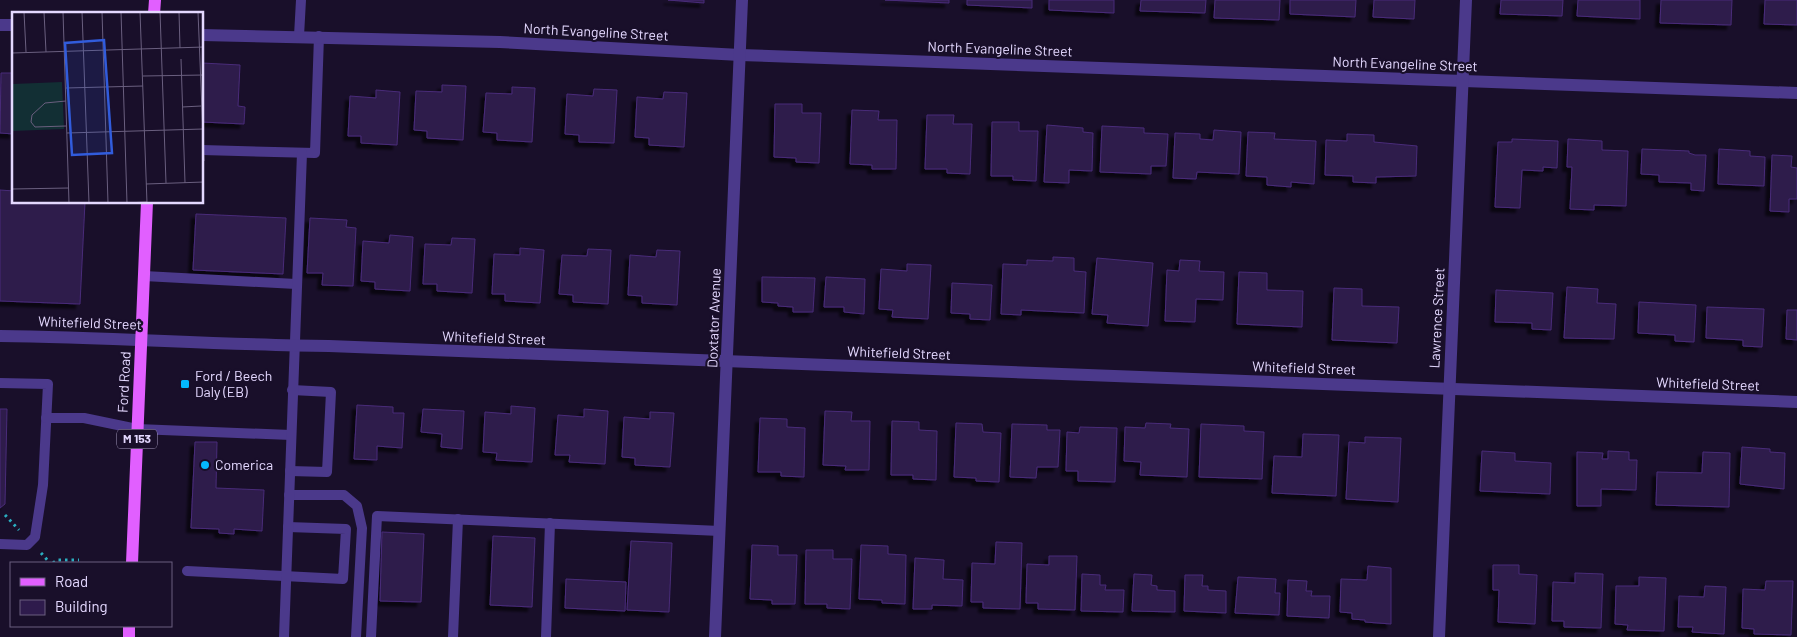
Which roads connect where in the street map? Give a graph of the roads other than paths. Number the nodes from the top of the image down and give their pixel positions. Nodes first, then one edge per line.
1 (301, 0) edge
2 (742, 0) edge
3 (1466, 0) edge
4 (204, 35) edge
5 (299, 36) junction
6 (319, 36) junction
7 (740, 55) junction
8 (1463, 81) junction
9 (1797, 93) edge
10 (204, 150) edge
11 (302, 153) junction
12 (147, 204) edge
13 (144, 276) junction
14 (296, 284) junction
15 (0, 336) edge
16 (141, 340) junction
17 (294, 346) junction
18 (727, 362) junction
19 (0, 383) edge
20 (1449, 388) junction
21 (292, 390) junction
22 (1797, 402) edge
23 (46, 418) junction
24 (137, 429) junction
25 (291, 436) junction
26 (290, 471) junction
27 (289, 495) junction
28 (458, 519) junction
29 (550, 523) junction
30 (288, 527) junction
31 (720, 530) junction
32 (0, 544) edge
33 (132, 562) edge
34 (187, 571) dead end
35 (286, 578) junction
36 (284, 637) edge
37 (356, 637) edge
38 (371, 637) edge
39 (453, 637) edge
40 (546, 637) edge
41 (715, 637) edge
42 (1439, 637) edge

1 - 5 lane
2 - 7 street, Doxtator Avenue
3 - 8 street, Lawrence Street
4 - 5 street, North Evangeline Street
5 - 6 street, North Evangeline Street
6 - 7 street, North Evangeline Street
6 - 11 lane
7 - 8 street, North Evangeline Street
7 - 18 street, Doxtator Avenue
8 - 9 street, North Evangeline Street
8 - 20 street, Lawrence Street
10 - 11 lane
11 - 14 lane
12 - 13 main road, Ford Road / M 153
13 - 14 lane
13 - 16 main road, Ford Road / M 153
14 - 17 lane
15 - 16 street, Whitefield Street
16 - 17 street, Whitefield Street
16 - 24 main road, Ford Road / M 153
17 - 18 street, Whitefield Street
17 - 21 lane
18 - 20 street, Whitefield Street
18 - 31 street, Doxtator Avenue
19 - 23 lane
20 - 22 street, Whitefield Street
20 - 42 street, Lawrence Street
21 - 25 lane
21 - 26 lane
23 - 24 lane
23 - 32 lane
24 - 25 lane
24 - 33 main road, Ford Road / M 153
25 - 26 lane
26 - 27 lane
27 - 30 lane
27 - 37 lane
28 - 29 lane
28 - 38 lane
28 - 39 lane
29 - 31 lane
29 - 40 lane
30 - 35 lane
30 - 35 lane
31 - 41 street, Doxtator Avenue
34 - 35 lane
35 - 36 lane

